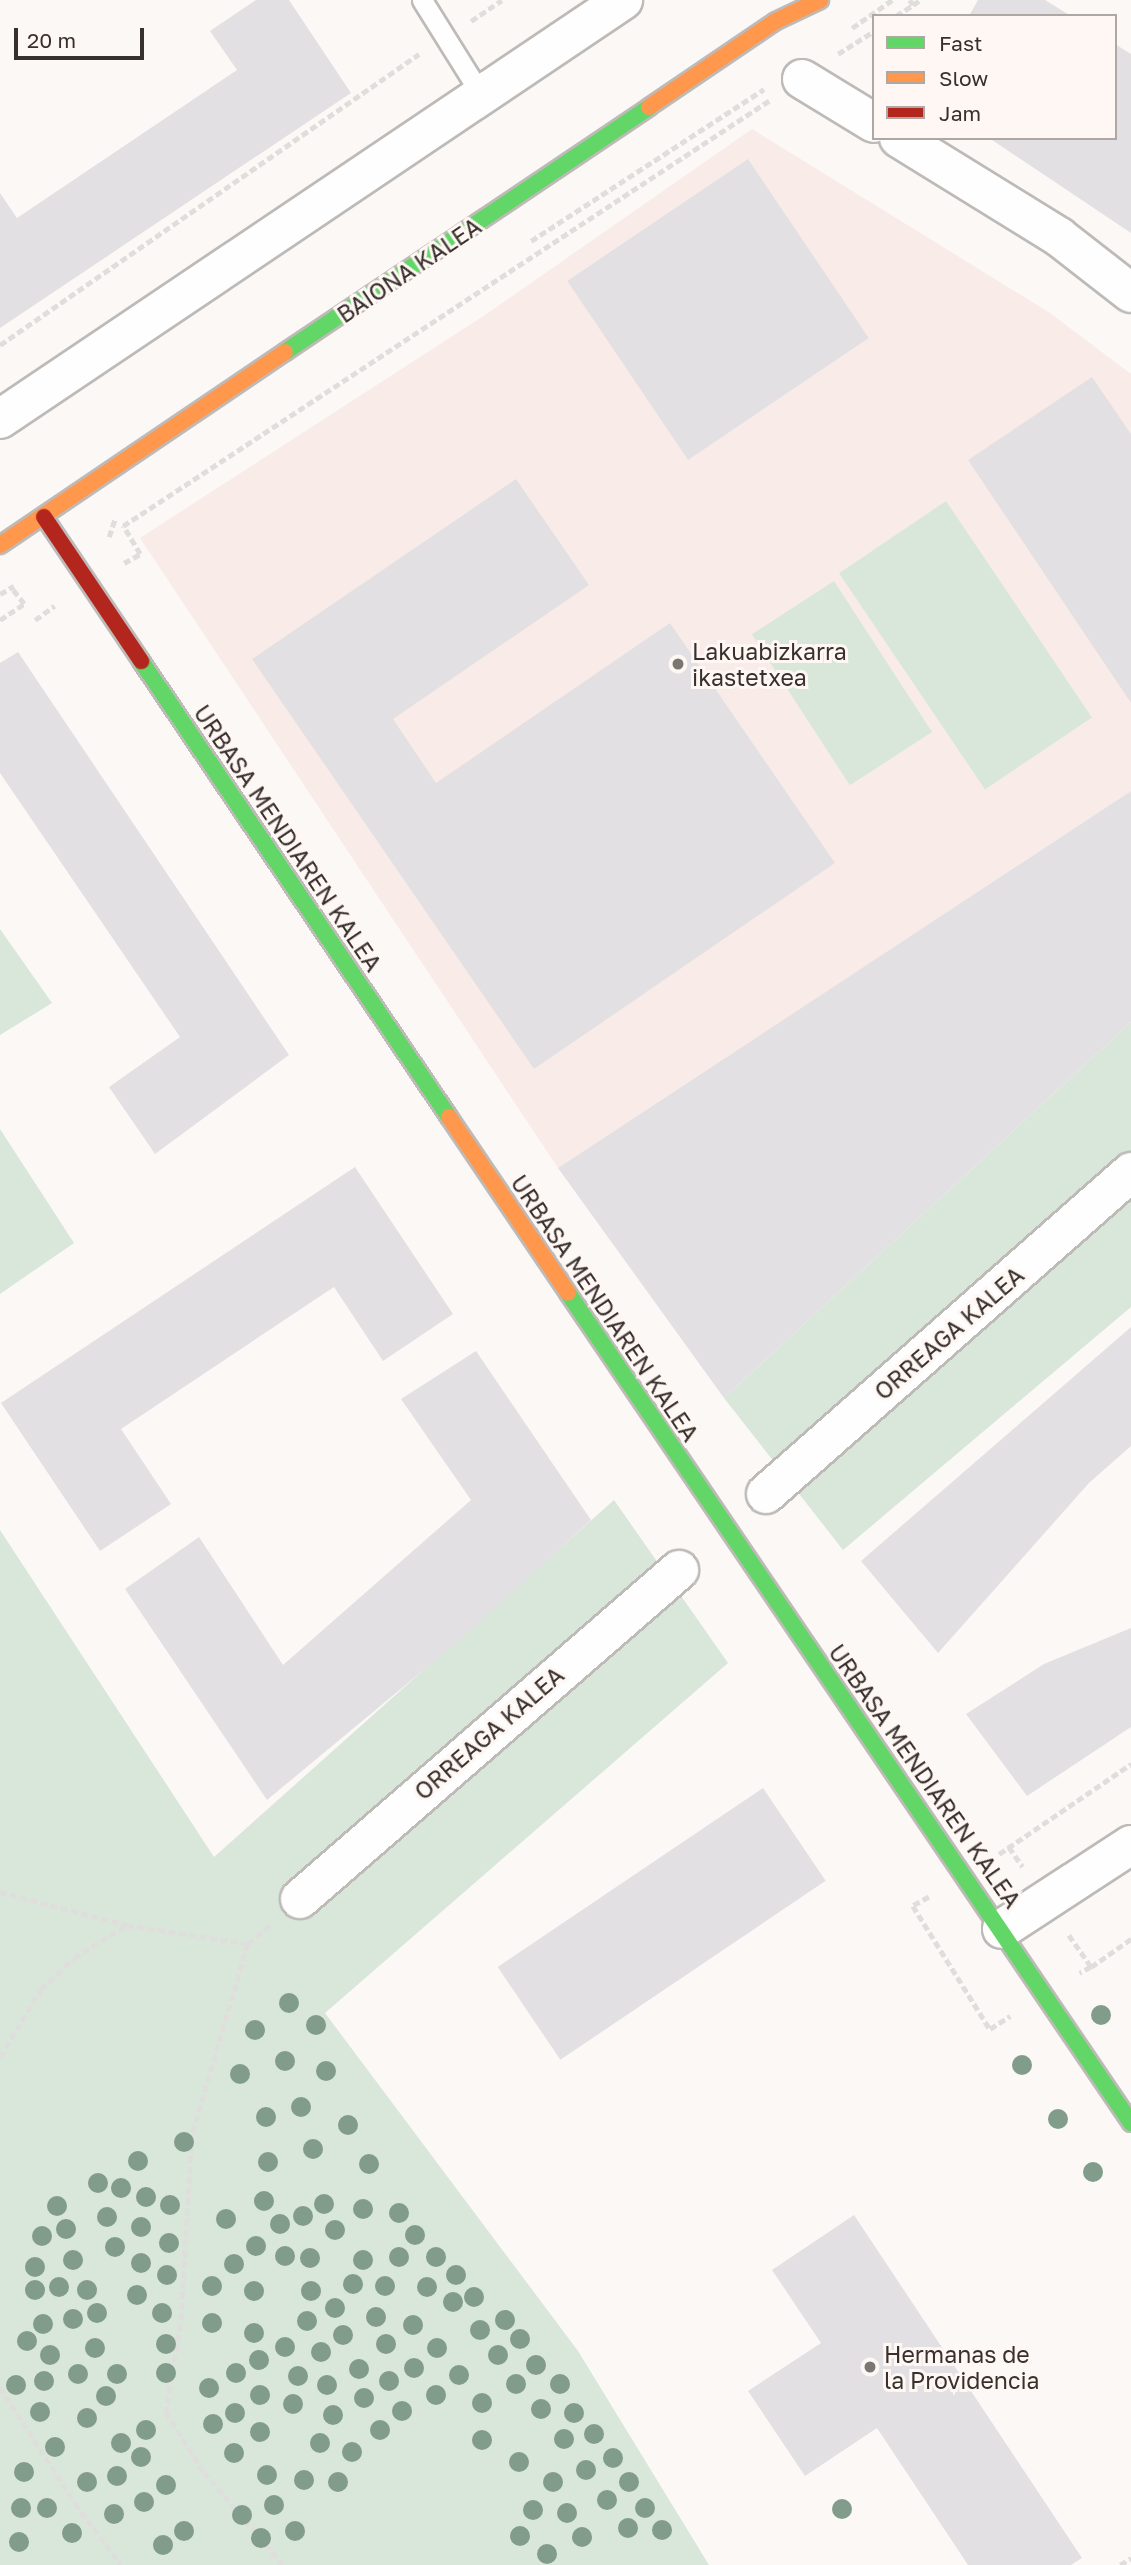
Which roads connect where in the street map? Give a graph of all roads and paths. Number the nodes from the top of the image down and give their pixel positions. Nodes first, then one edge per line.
1 (422, 0) edge
2 (502, 0) edge
3 (623, 0) edge
4 (820, 0) edge
5 (892, 0) edge
6 (920, 0) edge
7 (911, 2) edge
8 (850, 29) dead end
9 (444, 38) junction
10 (789, 80) junction
11 (482, 96) junction
12 (872, 122) edge
13 (902, 140) edge
14 (522, 247) dead end
15 (1131, 293) edge
16 (0, 345) edge
17 (0, 419) edge
18 (117, 511) dead end
19 (44, 517) junction
20 (0, 545) edge
21 (84, 576) junction
22 (6, 580) dead end
23 (11, 587) junction
24 (0, 594) edge
25 (0, 620) edge
26 (35, 620) dead end
27 (1131, 1172) edge
28 (766, 1494) dead end
29 (679, 1570) dead end
30 (1131, 1764) edge
31 (1131, 1845) edge
32 (1009, 1847) dead end
33 (0, 1892) edge
34 (300, 1899) joint
35 (127, 1925) junction
36 (1002, 1929) junction
37 (1131, 1939) edge
38 (248, 1944) junction
39 (1090, 1967) dead end
40 (0, 2057) edge
41 (1131, 2123) edge
42 (0, 2387) edge
43 (1131, 2558) edge
44 (121, 2565) edge
45 (283, 2565) edge
46 (1120, 2565) edge

1 - 9 lane
2 - 9 path
3 - 11 street
4 - 19 street, BAIONA KALEA
5 - 8 path
6 - 7 path
9 - 11 lane
9 - 16 path
10 - 12 street
10 - 14 path
10 - 21 path
11 - 17 street
13 - 15 street
18 - 21 path
19 - 20 street, BAIONA KALEA
19 - 21 street, URBASA MENDIAREN KALEA
21 - 23 path
21 - 26 path
21 - 36 street, URBASA MENDIAREN KALEA
22 - 23 path
23 - 24 path
23 - 25 path
27 - 28 street, ORREAGA KALEA
29 - 34 street, ORREAGA KALEA
30 - 32 path
31 - 36 street
33 - 35 path
34 - 38 path
35 - 38 path
35 - 40 path
36 - 41 street, URBASA MENDIAREN KALEA
37 - 39 path
38 - 45 path
42 - 44 path
43 - 46 path

